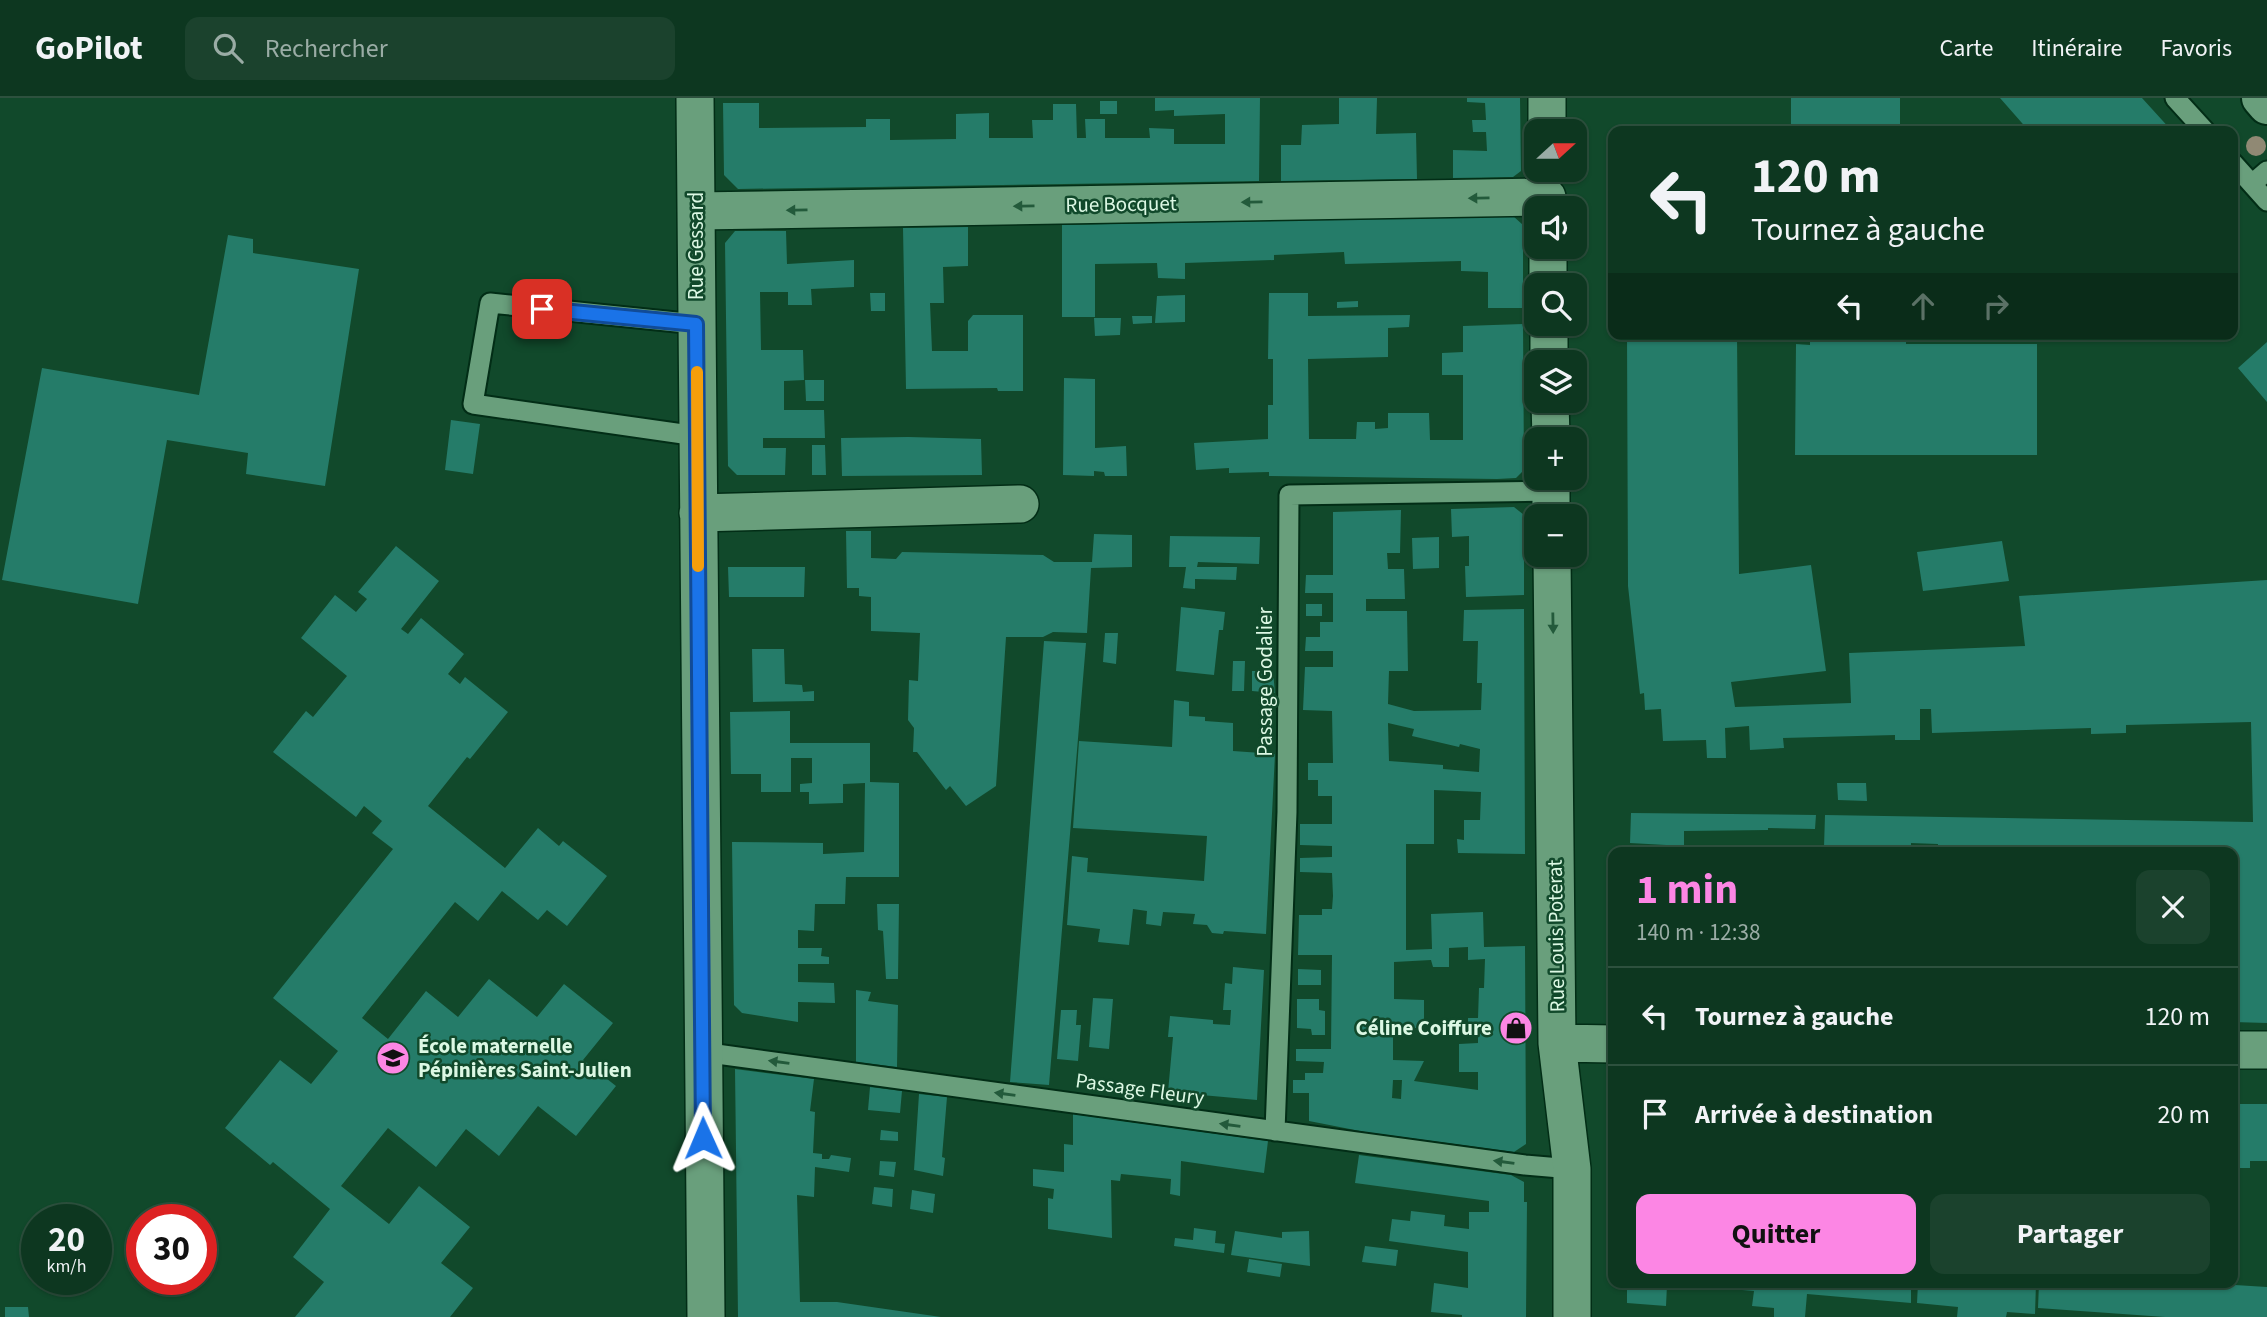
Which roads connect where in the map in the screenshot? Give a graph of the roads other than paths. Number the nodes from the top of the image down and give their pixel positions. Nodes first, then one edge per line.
1 (695, 98) edge
2 (1547, 98) edge
3 (2175, 98) edge
4 (2261, 98) edge
5 (2267, 105) edge
6 (1547, 119) edge
7 (2200, 126) edge
8 (2238, 169) edge
9 (2267, 171) edge
10 (2252, 184) junction
11 (1547, 192) edge
12 (2267, 201) edge
13 (696, 211) junction
14 (696, 324) junction
15 (697, 436) junction
16 (1551, 495) edge
17 (1020, 504) dead end
18 (698, 513) junction
19 (1552, 567) edge
20 (1557, 1043) junction
21 (1608, 1044) edge
22 (2238, 1050) edge
23 (2267, 1050) edge
24 (702, 1052) junction
25 (1275, 1131) junction
26 (1572, 1169) junction
27 (706, 1317) edge
28 (1573, 1317) edge

1 - 13 street, Rue Gessard
2 - 6 street
3 - 7 lane
4 - 5 main road
8 - 10 lane
9 - 10 lane
10 - 12 lane
11 -> 13 street, Rue Bocquet
13 - 14 street, Rue Gessard
14 - 15 street, Rue Gessard
14 - 15 lane
15 - 18 street, Rue Gessard
16 - 25 lane, Passage Godalier
17 - 18 street
18 - 24 street, Rue Gessard
19 -> 20 street, Rue Louis Poterat
20 - 21 street
20 - 26 street, Rue Louis Poterat
22 - 23 street
25 -> 24 lane, Passage Fleury
24 - 27 street, Rue Gessard
26 -> 25 lane, Passage Fleury
26 - 28 street, Rue Louis Poterat

